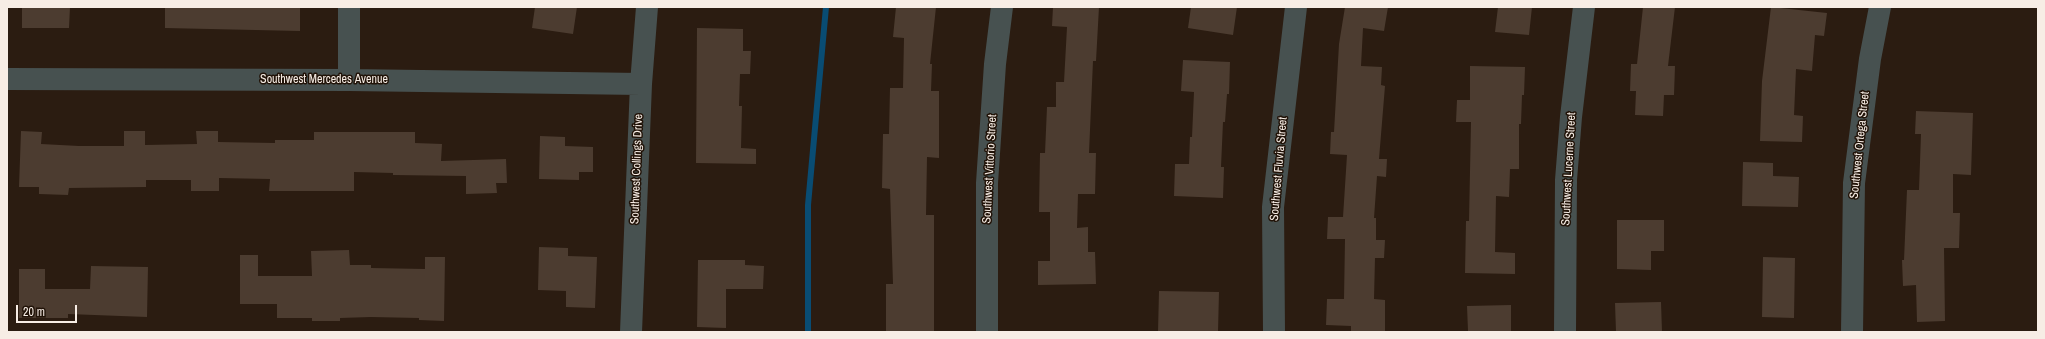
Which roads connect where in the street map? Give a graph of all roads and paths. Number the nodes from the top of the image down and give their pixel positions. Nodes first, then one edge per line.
1 (349, 7) edge
2 (647, 7) edge
3 (1002, 7) edge
4 (1296, 7) edge
5 (1584, 7) edge
6 (1880, 7) edge
7 (7, 79) edge
8 (349, 80) junction
9 (641, 84) junction
10 (631, 332) edge
11 (987, 332) edge
12 (1274, 332) edge
13 (1565, 332) edge
14 (1852, 332) edge

1 - 8 street
2 - 9 street, Southwest Collings Drive
3 - 11 street, Southwest Vittorio Street
4 - 12 street, Southwest Fluvia Street
5 - 13 street, Southwest Lucerne Street
6 - 14 street, Southwest Ortega Street
7 - 8 street, Southwest Mercedes Avenue
8 - 9 street, Southwest Mercedes Avenue
9 - 10 street, Southwest Collings Drive

